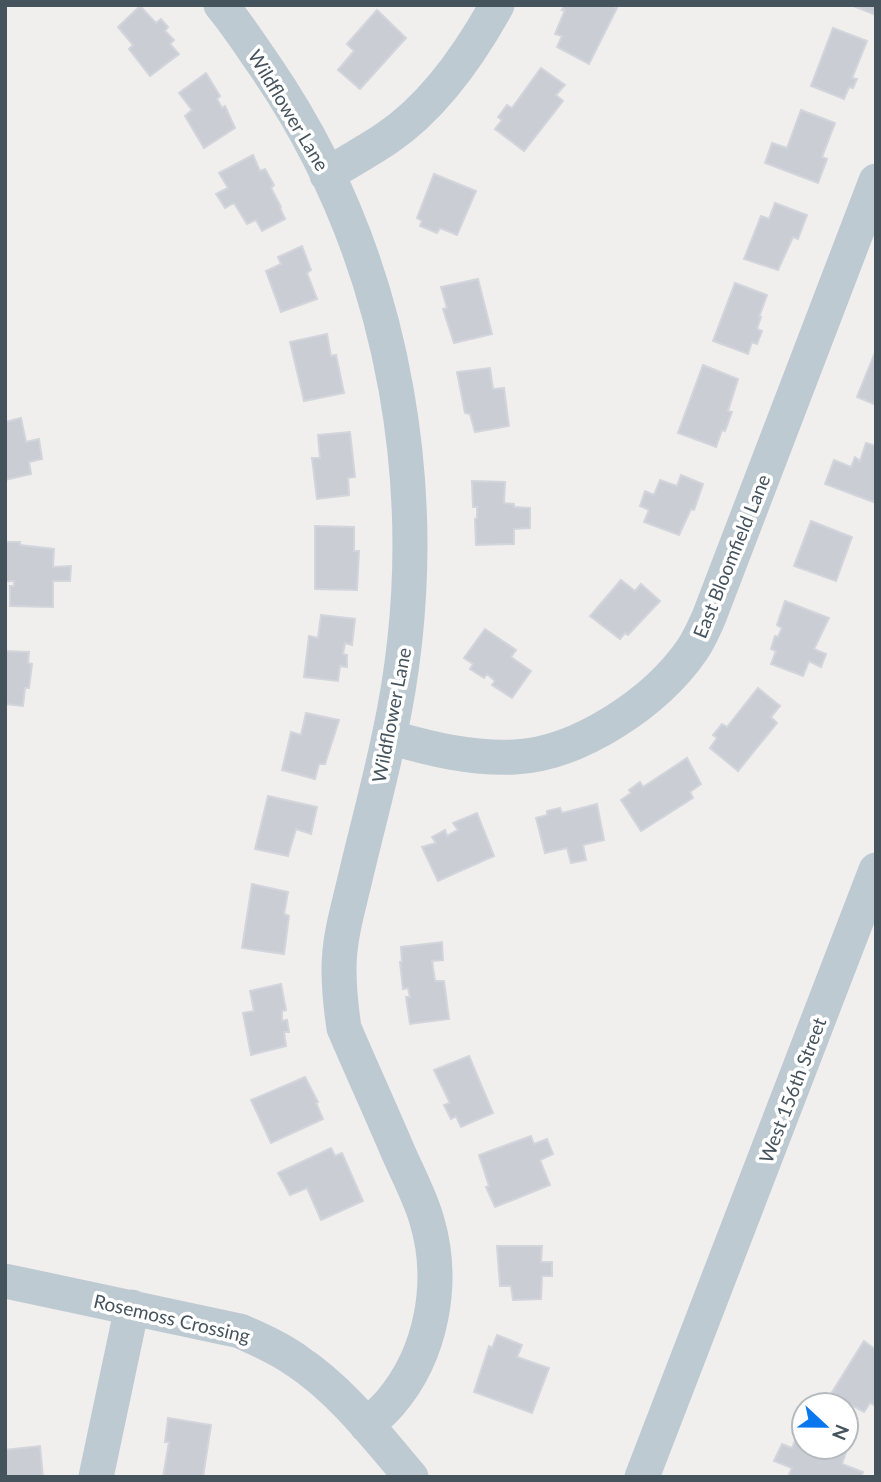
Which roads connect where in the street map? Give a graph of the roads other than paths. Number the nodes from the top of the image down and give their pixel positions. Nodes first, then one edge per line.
1 (221, 5) edge
2 (497, 5) edge
3 (327, 174) junction
4 (876, 181) edge
5 (389, 737) junction
6 (876, 870) edge
7 (5, 1281) edge
8 (131, 1307) junction
9 (367, 1426) junction
10 (96, 1477) edge
11 (411, 1477) edge
12 (642, 1477) edge

1 - 3 street, Wildflower Lane
2 - 3 street
3 - 5 street, Wildflower Lane
4 - 5 street, East Bloomfield Lane
5 - 9 street, Wildflower Lane
6 - 12 street, West 156th Street
7 - 8 street, Rosemoss Crossing
8 - 9 street, Rosemoss Crossing
8 - 10 street
9 - 11 street, Rosemoss Crossing

